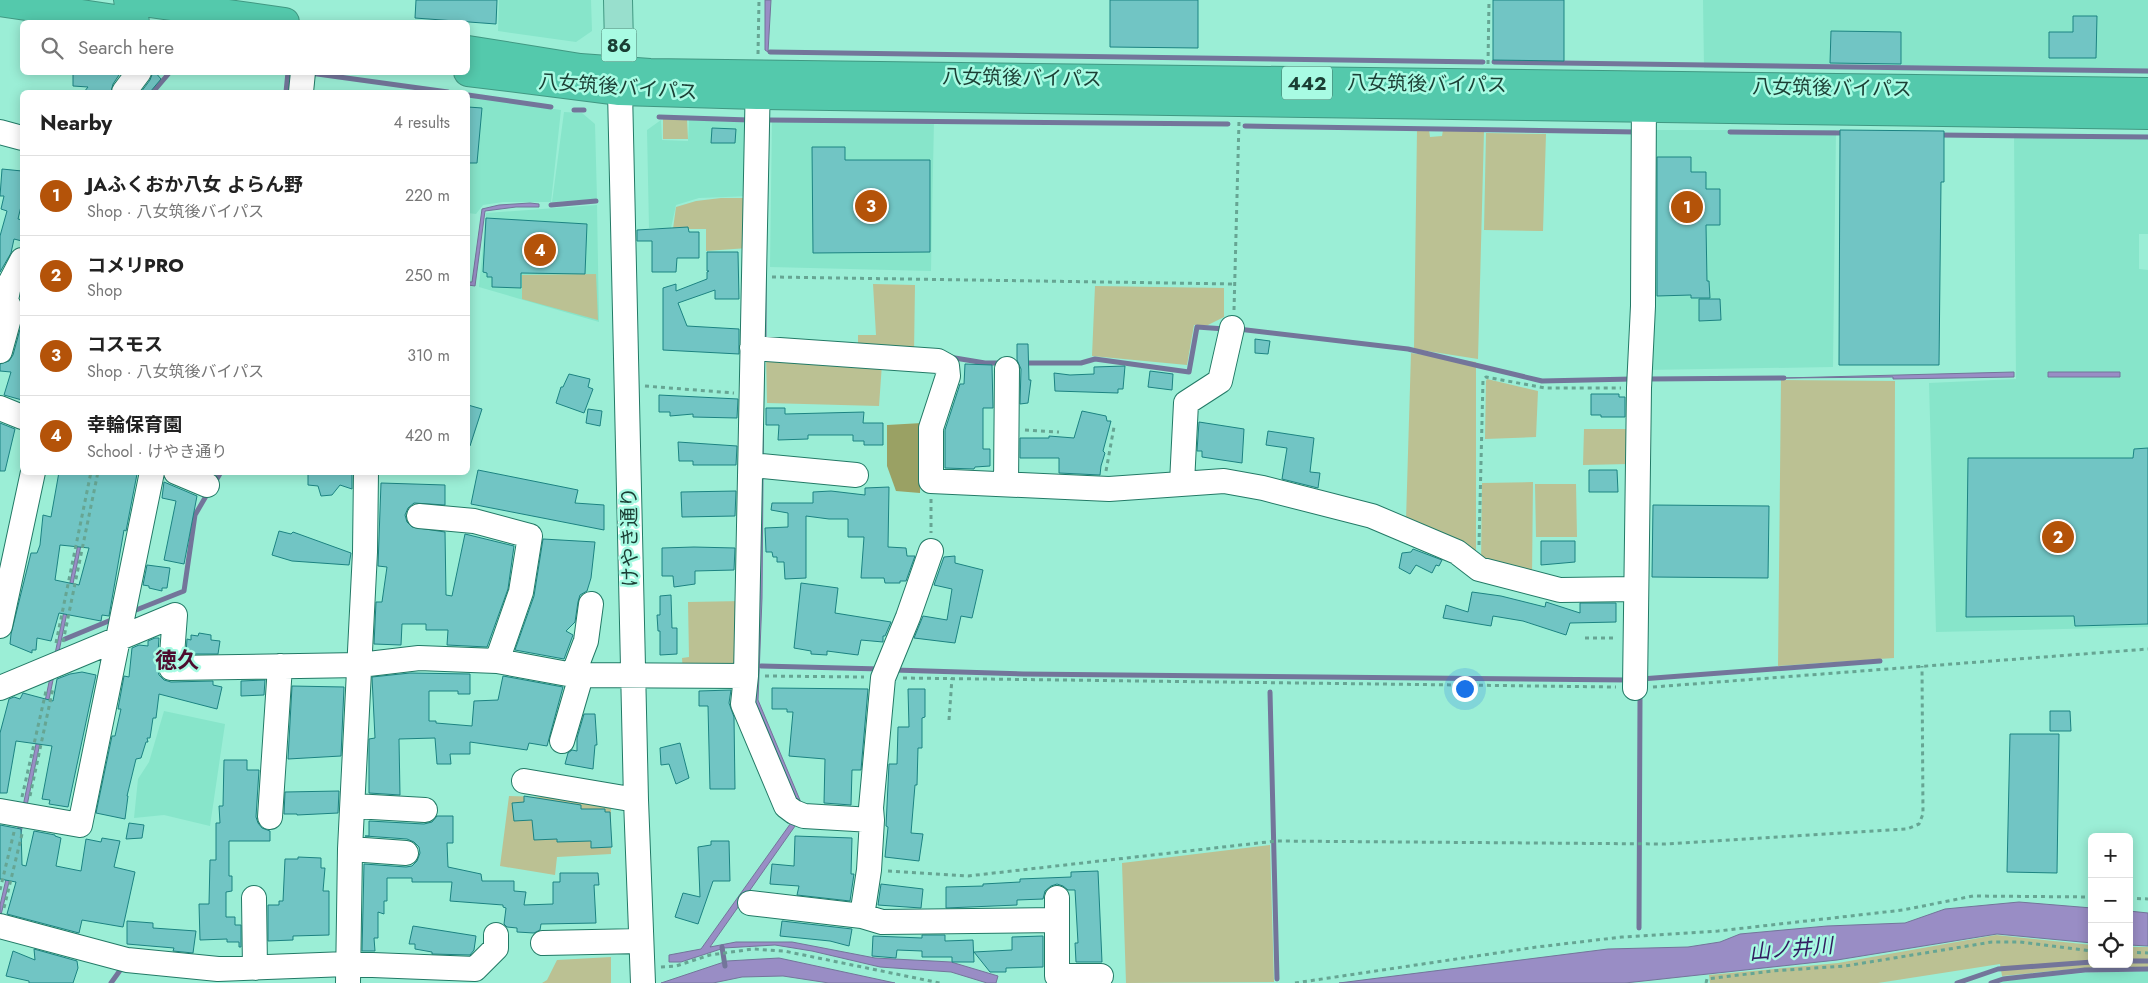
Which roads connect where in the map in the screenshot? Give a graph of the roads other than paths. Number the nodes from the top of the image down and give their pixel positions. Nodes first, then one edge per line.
1 (128, 0) edge
2 (618, 0) edge
3 (0, 2) edge
4 (189, 10) edge
5 (122, 20) edge
6 (269, 20) edge
7 (470, 50) edge
8 (470, 72) edge
9 (137, 75) edge
10 (303, 75) edge
11 (619, 81) junction
12 (757, 85) junction
13 (126, 90) edge
14 (301, 90) edge
15 (2148, 92) edge
16 (1644, 97) junction
17 (2148, 114) edge
18 (0, 132) edge
19 (20, 137) edge
20 (20, 264) edge
21 (17, 313) edge
22 (1232, 328) road end
23 (759, 348) junction
24 (0, 351) edge
25 (1007, 369) dead end
26 (0, 408) edge
27 (20, 416) edge
28 (756, 465) junction
29 (32, 475) edge
30 (151, 475) edge
31 (183, 475) edge
32 (366, 475) edge
33 (856, 475) dead end
34 (1182, 483) junction
35 (1006, 484) junction
36 (207, 485) dead end
37 (419, 516) dead end
38 (931, 551) road end
39 (1635, 589) junction
40 (591, 604) dead end
41 (0, 626) edge
42 (119, 640) junction
43 (497, 661) junction
44 (360, 665) junction
45 (280, 666) junction
46 (577, 675) junction
47 (754, 676) junction
48 (633, 677) junction
49 (0, 688) edge
50 (1635, 688) road end
51 (562, 741) dead end
52 (524, 781) dead end
53 (636, 800) junction
54 (354, 806) junction
55 (425, 810) dead end
56 (15, 813) edge
57 (270, 817) dead end
58 (872, 820) junction
59 (350, 848) junction
60 (406, 853) dead end
61 (254, 898) dead end
62 (750, 903) dead end
63 (862, 916) junction
64 (1, 930) edge
65 (496, 934) dead end
66 (641, 942) junction
67 (544, 943) dead end
68 (255, 968) junction
69 (347, 973) edge
70 (482, 976) edge
71 (649, 976) edge
72 (1101, 976) dead end

1 - 4 highway
2 - 11 main road, 86
3 - 5 highway
4 - 6 highway
7 - 11 highway, 八女筑後バイパス / 442
8 - 11 highway, 八女筑後バイパス / 442
9 - 13 street
10 - 14 street
11 - 12 highway, 八女筑後バイパス / 442
11 - 48 street, けやき通り
12 - 16 highway, 八女筑後バイパス / 442
12 - 16 highway, 八女筑後バイパス / 442
12 - 23 street
15 - 16 highway, 八女筑後バイパス / 442
16 - 17 highway, 八女筑後バイパス / 442
16 - 39 street
18 - 19 street
20 - 21 street
21 - 24 street
22 - 34 street
23 - 28 street
23 - 35 street
25 - 35 street
26 - 27 street
28 - 33 street
28 - 47 street
29 - 41 street
30 - 42 street
31 - 36 street
32 - 44 street
34 - 35 street
34 - 39 street
37 - 43 street
38 - 58 street
39 - 50 street
40 - 46 street
42 - 45 street
42 - 49 street
42 - 56 street
43 - 44 street
43 - 46 street
44 - 45 street
44 - 54 street
45 - 57 street
46 - 48 street
46 - 51 street
47 - 48 street
47 - 58 street
48 - 53 street, けやき通り
52 - 53 street
53 - 66 street, けやき通り
54 - 55 street
54 - 59 street
58 - 63 street
59 - 60 street
59 - 69 street
61 - 68 street
62 - 63 street
63 - 72 street
64 - 68 street
65 - 70 street
66 - 67 street
66 - 71 street, けやき通り
68 - 69 street
69 - 70 street

